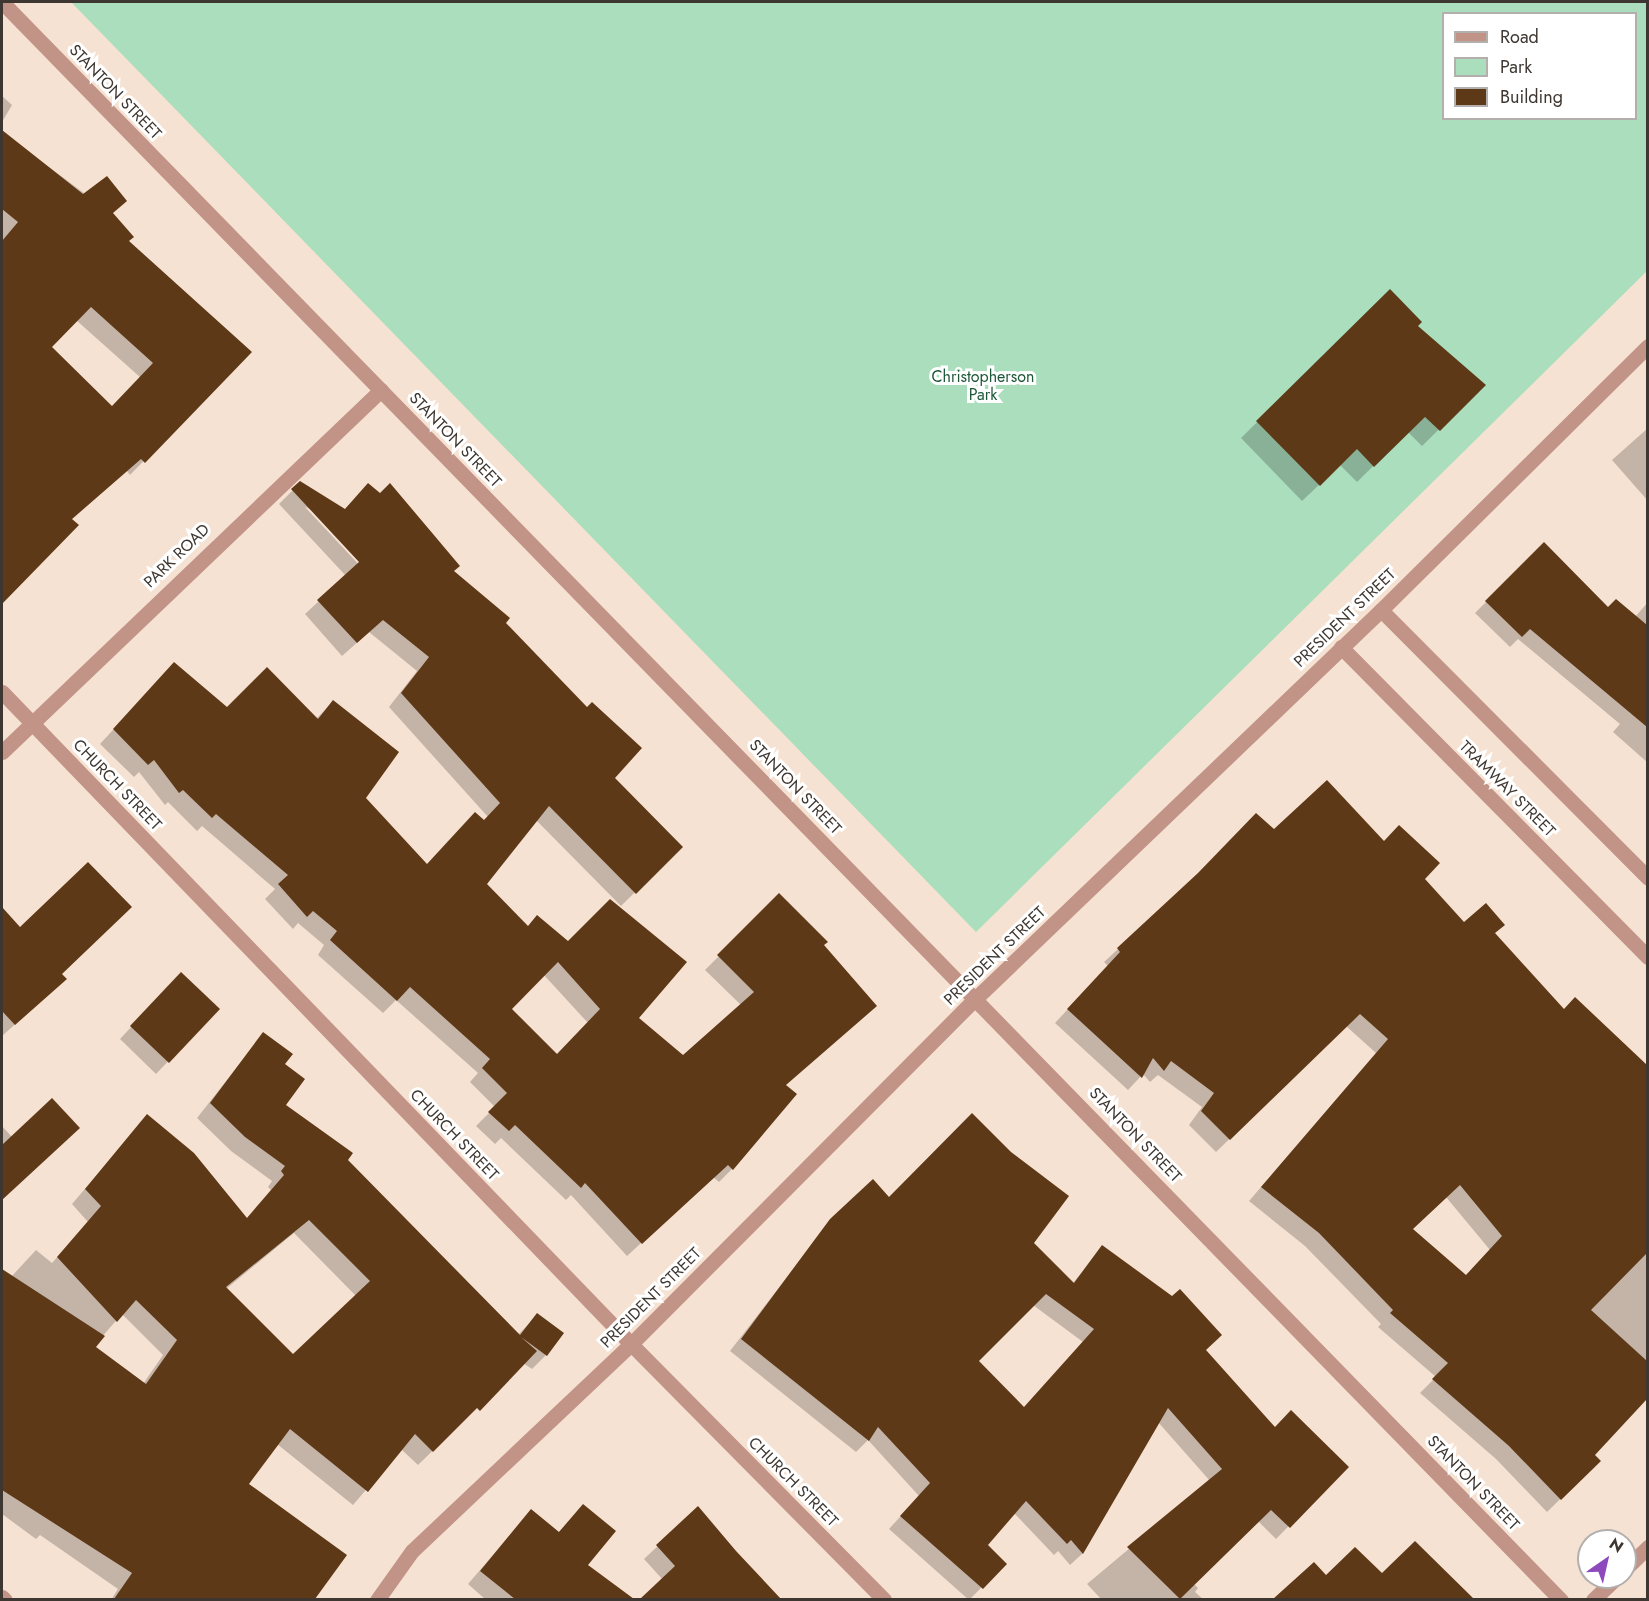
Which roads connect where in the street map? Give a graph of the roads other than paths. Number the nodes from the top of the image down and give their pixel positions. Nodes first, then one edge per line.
1 (2, 2) edge
2 (1647, 346) edge
3 (381, 390) junction
4 (1381, 610) junction
5 (1341, 646) junction
6 (2, 692) edge
7 (32, 723) junction
8 (2, 752) edge
9 (1647, 878) edge
10 (1645, 950) edge
11 (976, 998) junction
12 (631, 1344) junction
13 (2, 1597) edge
14 (5, 1599) edge
15 (377, 1599) edge
16 (884, 1599) edge
17 (1560, 1599) edge

1 - 3 street, STANTON STREET
2 - 4 street, PRESIDENT STREET
3 - 7 street, PARK ROAD
3 - 11 street, STANTON STREET
4 - 5 street, PRESIDENT STREET
4 - 9 street
5 - 10 street, TRAMWAY STREET
5 - 11 street, PRESIDENT STREET
6 - 7 street, CHURCH STREET
7 - 8 street, PARK ROAD
7 - 12 street, CHURCH STREET
11 - 12 street, PRESIDENT STREET
11 - 17 street, STANTON STREET
12 - 15 street, PRESIDENT STREET
12 - 16 street, CHURCH STREET
13 - 14 street

